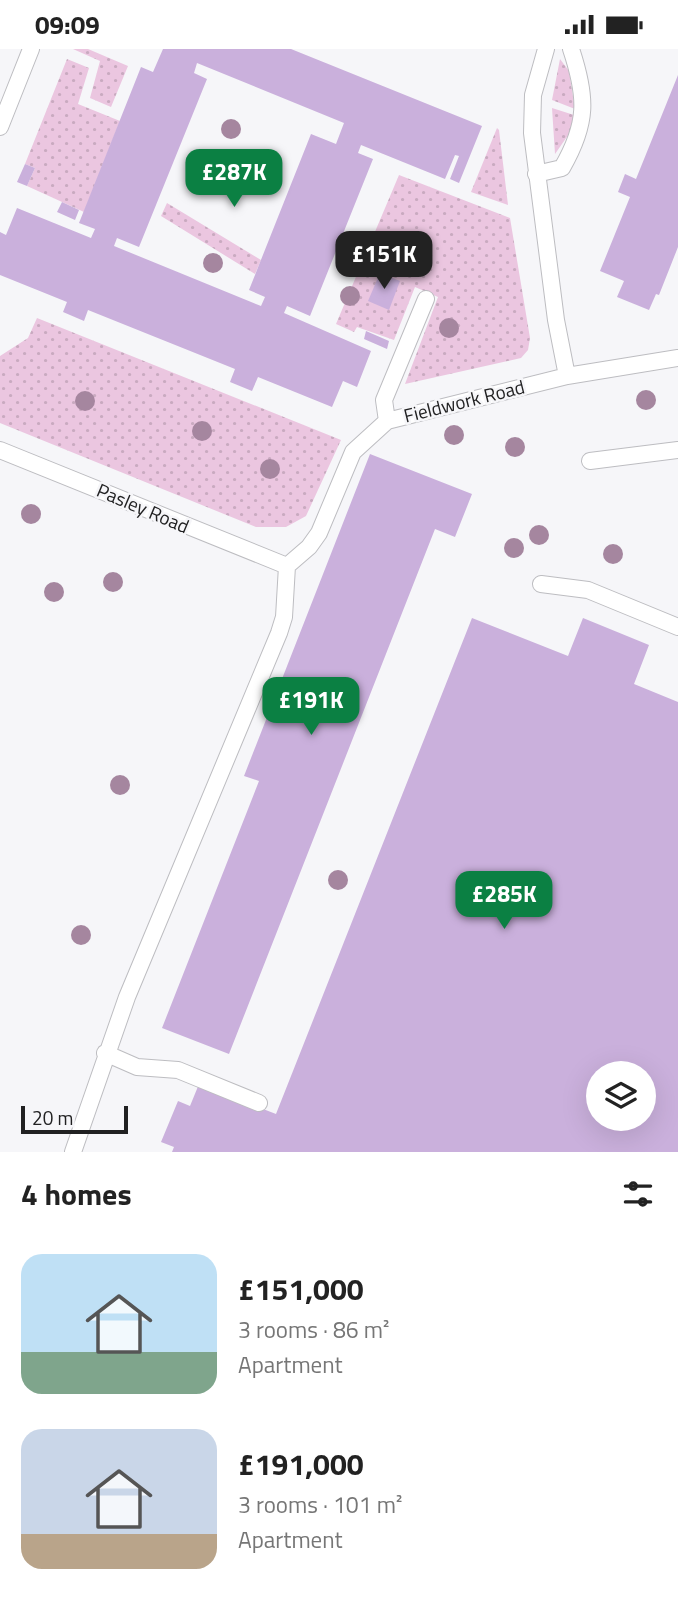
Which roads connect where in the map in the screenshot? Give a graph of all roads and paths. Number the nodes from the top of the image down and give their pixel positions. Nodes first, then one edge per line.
1 (32, 49) edge
2 (546, 49) edge
3 (571, 49) edge
4 (0, 126) edge
5 (536, 174) junction
6 (426, 299) dead end
7 (678, 358) edge
8 (567, 376) junction
9 (387, 421) junction
10 (0, 450) edge
11 (678, 450) edge
12 (590, 461) dead end
13 (287, 566) junction
14 (541, 584) dead end
15 (678, 627) edge
16 (105, 1053) junction
17 (259, 1103) dead end
18 (73, 1152) edge

1 - 4 lane
2 - 5 lane
3 - 5 lane
5 - 8 lane
6 - 9 lane
7 - 8 lane, Fieldwork Road
8 - 9 lane, Fieldwork Road
9 - 13 lane, Fieldwork Road
10 - 13 lane, Pasley Road
11 - 12 lane
13 - 16 lane
14 - 15 lane
16 - 17 lane
16 - 18 lane

